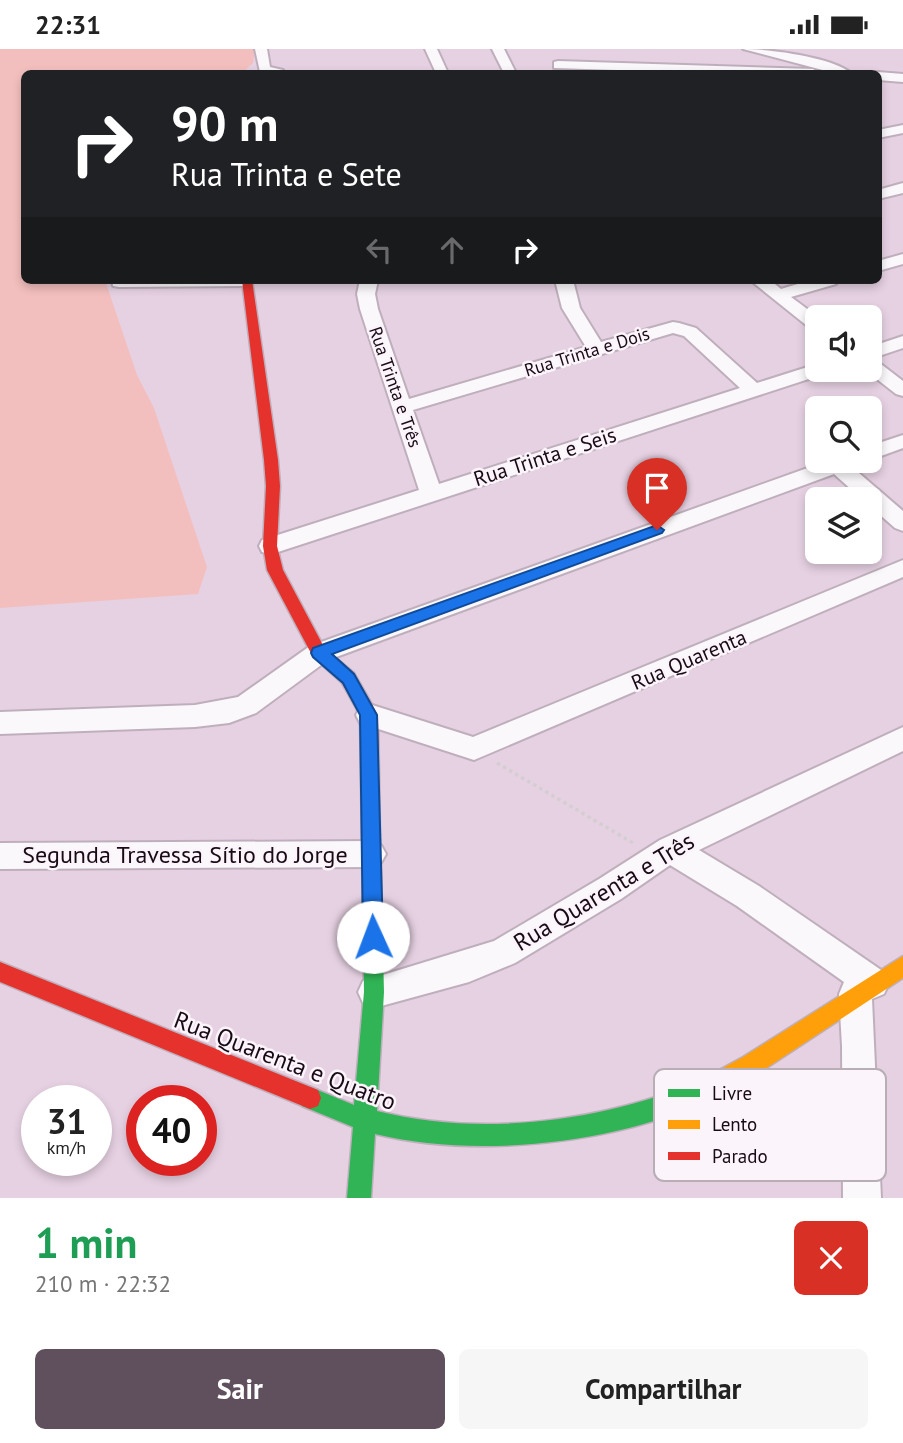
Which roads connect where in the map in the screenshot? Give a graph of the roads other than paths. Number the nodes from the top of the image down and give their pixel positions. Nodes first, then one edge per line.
1 (275, 49) edge
2 (430, 49) edge
3 (498, 49) edge
4 (749, 49) edge
5 (261, 50) edge
6 (768, 52) junction
7 (669, 54) dead end
8 (557, 65) edge
9 (680, 68) junction
10 (268, 70) edge
11 (440, 70) edge
12 (508, 70) edge
13 (732, 70) edge
14 (782, 70) edge
15 (834, 70) edge
16 (882, 76) edge
17 (903, 78) edge
18 (903, 129) edge
19 (882, 133) edge
20 (903, 188) edge
21 (882, 194) edge
22 (903, 259) edge
23 (882, 265) edge
24 (247, 284) edge
25 (368, 284) edge
26 (564, 284) edge
27 (764, 284) edge
28 (816, 284) edge
29 (778, 295) junction
30 (805, 316) edge
31 (903, 342) edge
32 (882, 349) edge
33 (597, 350) junction
34 (805, 374) edge
35 (882, 374) edge
36 (752, 390) junction
37 (903, 390) edge
38 (402, 407) junction
39 (903, 441) edge
40 (882, 449) edge
41 (816, 473) edge
42 (854, 473) edge
43 (431, 493) junction
44 (903, 523) edge
45 (270, 546) junction
46 (903, 568) edge
47 (319, 653) junction
48 (369, 715) junction
49 (0, 723) edge
50 (903, 738) edge
51 (663, 852) junction
52 (370, 854) junction
53 (0, 856) edge
54 (903, 967) edge
55 (0, 972) edge
56 (864, 988) junction
57 (374, 992) junction
58 (742, 1069) edge
59 (859, 1069) edge
60 (654, 1107) edge
61 (364, 1120) junction
62 (359, 1198) edge

1 - 5 street
2 - 11 street
3 - 12 street
4 - 6 street
5 - 10 street
6 - 14 street
6 - 15 street
7 - 9 street
8 - 9 street
9 - 13 street
16 - 17 street
18 - 19 street
20 - 21 street
22 - 23 street
24 - 45 street
25 - 38 street, Rua Trinta e Três
26 - 33 street
27 - 29 street
28 - 29 street
29 - 30 street
31 - 32 street
33 - 36 street, Rua Trinta e Dois
33 - 38 street, Rua Trinta e Dois
34 - 36 street, Rua Trinta e Seis
35 - 37 street
36 - 43 street, Rua Trinta e Seis
38 - 43 street, Rua Trinta e Três
39 - 40 street
41 - 47 street
42 - 44 street
43 - 45 street, Rua Trinta e Seis
45 - 47 street
46 - 48 street, Rua Quarenta
47 - 48 street
47 - 49 street
48 - 52 street
50 - 51 street, Rua Quarenta e Três
51 - 56 street
51 - 57 street, Rua Quarenta e Três
52 - 53 street, Segunda Travessa Sítio do Jorge
52 - 57 street
54 - 56 street, Rua Quarenta e Quatro
55 - 61 street, Rua Quarenta e Quatro
56 - 58 street, Rua Quarenta e Quatro
56 - 59 street
57 - 61 street
60 - 61 street, Rua Quarenta e Quatro
61 - 62 street

